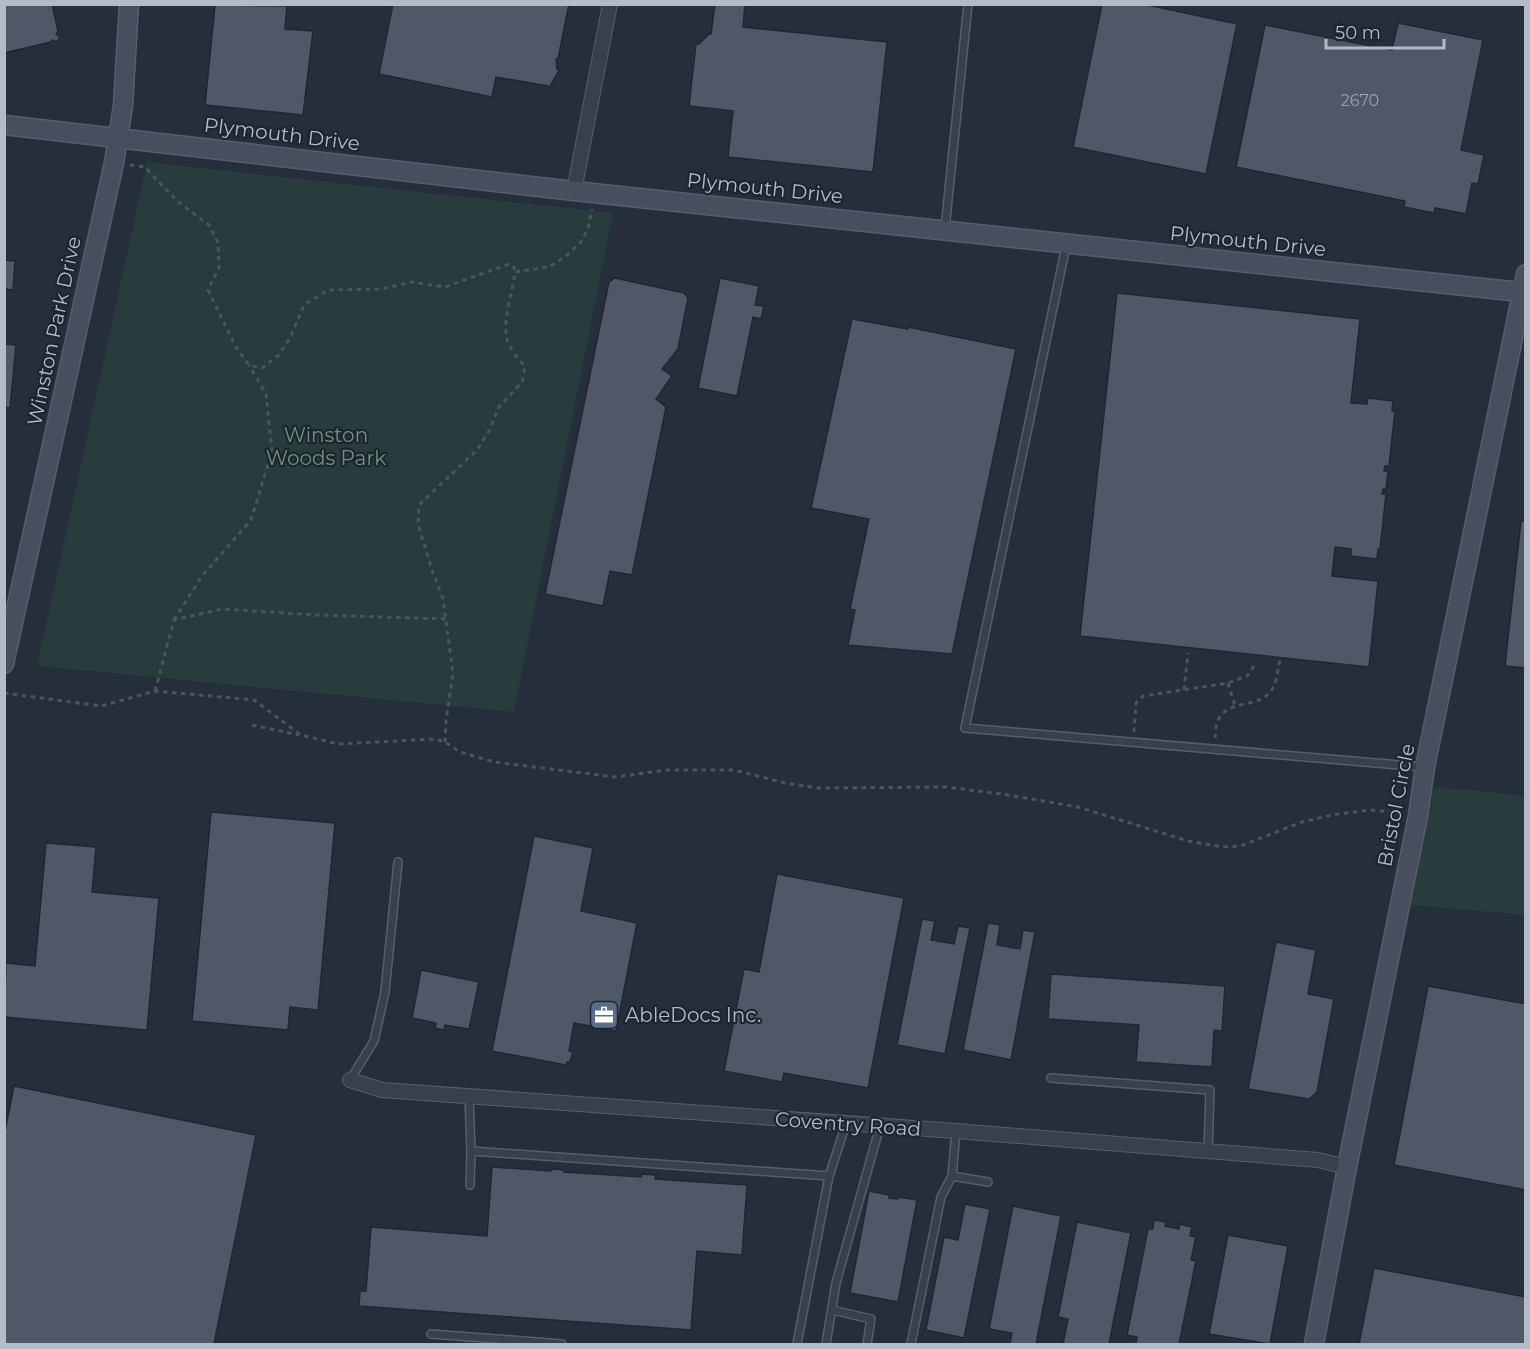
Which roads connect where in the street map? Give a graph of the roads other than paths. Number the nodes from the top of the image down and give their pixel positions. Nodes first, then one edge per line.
1 (129, 4) edge
2 (610, 4) edge
3 (968, 4) edge
4 (4, 124) edge
5 (118, 137) junction
6 (574, 191) junction
7 (945, 231) junction
8 (1067, 243) junction
9 (1526, 274) edge
10 (1521, 292) junction
11 (4, 664) edge
12 (1425, 767) junction
13 (398, 862) dead end
14 (1051, 1078) dead end
15 (350, 1080) joint
16 (469, 1096) junction
17 (846, 1124) junction
18 (880, 1126) junction
19 (956, 1131) junction
20 (471, 1151) junction
21 (1208, 1152) junction
22 (1347, 1167) junction
23 (829, 1176) junction
24 (952, 1176) junction
25 (988, 1182) dead end
26 (470, 1185) dead end
27 (832, 1310) junction
28 (431, 1334) dead end
29 (562, 1344) edge
30 (797, 1344) edge
31 (826, 1344) edge
32 (867, 1344) edge
33 (911, 1344) edge
34 (1314, 1344) edge

1 - 5 street, Winston Park Drive
2 - 6 street
3 - 7 lane
4 - 5 street, Plymouth Drive
5 - 6 street, Plymouth Drive
5 - 11 street, Winston Park Drive
6 - 7 street, Plymouth Drive
7 - 8 street, Plymouth Drive
8 - 10 street, Plymouth Drive
8 - 12 lane
9 - 10 street, Bristol Circle
10 - 12 street, Bristol Circle
12 - 22 street, Bristol Circle
13 - 15 lane
14 - 21 lane
15 - 16 street, Coventry Road
16 - 17 street, Coventry Road
16 - 20 lane
17 - 18 street, Coventry Road
17 - 23 lane
18 - 19 street, Coventry Road
18 - 27 lane
19 - 21 street, Coventry Road
19 - 24 lane
20 - 23 lane
20 - 26 lane
21 - 22 street, Coventry Road
22 - 34 street, Bristol Circle
23 - 30 lane
24 - 25 lane
24 - 33 lane
27 - 31 lane
27 - 32 lane
28 - 29 lane

